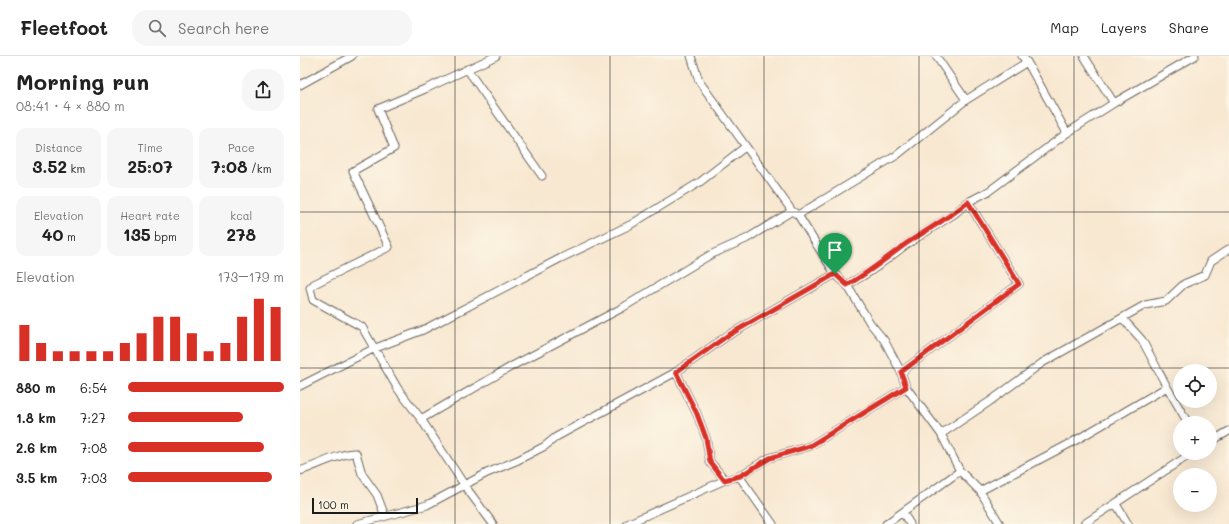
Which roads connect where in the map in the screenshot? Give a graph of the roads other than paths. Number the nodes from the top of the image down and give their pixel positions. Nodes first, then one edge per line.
1 (352, 56) edge
2 (496, 56) edge
3 (691, 56) edge
4 (936, 56) edge
5 (1022, 56) edge
6 (1084, 56) edge
7 (1195, 56) edge
8 (1027, 62) junction
9 (467, 69) junction
10 (300, 85) edge
11 (966, 100) junction
12 (1114, 103) junction
13 (1067, 133) junction
14 (745, 147) junction
15 (542, 176) dead end
16 (968, 202) junction
17 (795, 213) junction
18 (1229, 249) edge
19 (835, 274) junction
20 (847, 285) junction
21 (1123, 319) junction
22 (373, 349) junction
23 (676, 372) junction
24 (901, 372) junction
25 (300, 386) edge
26 (906, 387) junction
27 (1167, 387) junction
28 (1184, 416) edge
29 (421, 419) junction
30 (1229, 431) edge
31 (940, 434) junction
32 (1217, 438) edge
33 (1182, 460) edge
34 (300, 471) edge
35 (960, 471) junction
36 (740, 476) junction
37 (724, 480) junction
38 (465, 486) junction
39 (980, 491) junction
40 (1116, 504) junction
41 (903, 513) junction
42 (385, 516) junction
43 (357, 524) edge
44 (493, 524) edge
45 (627, 524) edge
46 (773, 524) edge
47 (886, 524) edge
48 (910, 524) edge
49 (1000, 524) edge
50 (1084, 524) edge
51 (1128, 524) edge

1 - 10 street
2 - 9 street
3 - 14 street
4 - 11 street
5 - 8 street
6 - 12 street
7 - 12 street
8 - 11 street
8 - 13 street
9 - 15 street
9 - 22 street
11 - 17 street
12 - 13 street
13 - 16 street
14 - 17 street
14 - 22 street
16 - 20 street
16 - 24 street
17 - 19 street
17 - 29 street
18 - 21 street
19 - 20 street
19 - 23 street
20 - 24 street
21 - 27 street
21 - 31 street
22 - 25 street
22 - 29 street
23 - 37 street
23 - 38 street
24 - 26 street
26 - 31 street
26 - 36 street
27 - 28 street
27 - 39 street
29 - 38 street
30 - 32 street
31 - 35 street
33 - 40 street
34 - 42 street
35 - 39 street
35 - 41 street
36 - 37 street
36 - 46 street
37 - 45 street
38 - 42 street
38 - 44 street
39 - 49 street
40 - 50 street
40 - 51 street
41 - 47 street
41 - 48 street
42 - 43 street

